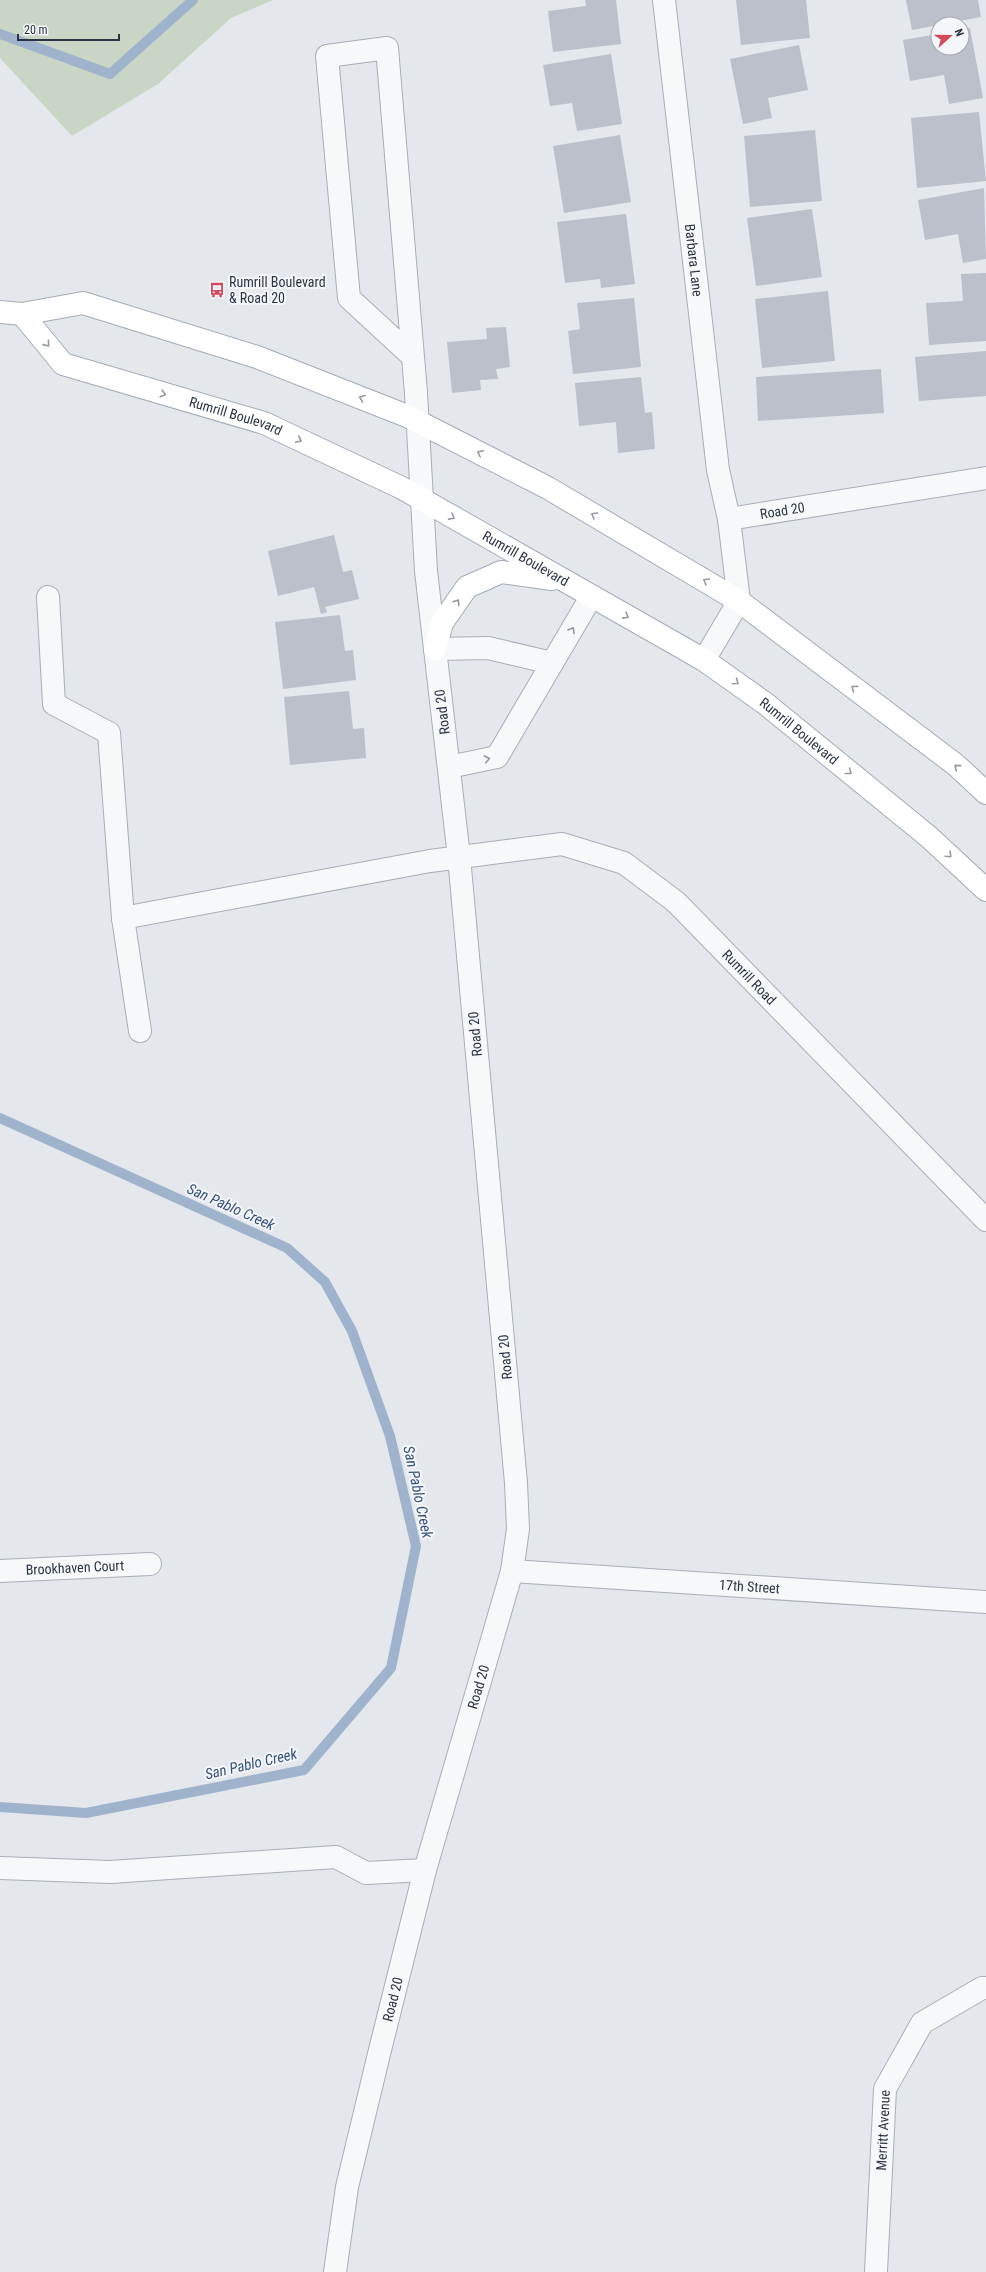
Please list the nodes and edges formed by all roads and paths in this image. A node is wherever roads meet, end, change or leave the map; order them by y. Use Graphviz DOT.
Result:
graph roads {
  1 [pos="664,0"];
  2 [pos="0,312"];
  3 [pos="22,314"];
  4 [pos="413,357"];
  5 [pos="418,422"];
  6 [pos="986,478"];
  7 [pos="422,500"];
  8 [pos="729,519"];
  9 [pos="567,582"];
  10 [pos="48,597"];
  11 [pos="591,597"];
  12 [pos="739,601"];
  13 [pos="435,649"];
  14 [pos="704,660"];
  15 [pos="552,663"];
  16 [pos="448,767"];
  17 [pos="986,793"];
  18 [pos="459,857"];
  19 [pos="986,890"];
  20 [pos="123,918"];
  21 [pos="140,1031"];
  22 [pos="986,1220"];
  23 [pos="150,1564"];
  24 [pos="0,1571"];
  25 [pos="512,1571"];
  26 [pos="986,1602"];
  27 [pos="0,1868"];
  28 [pos="425,1870"];
  29 [pos="986,1988"];
  30 [pos="335,2272"];
  31 [pos="876,2272"];
  1 -- 8 [label="street, Barbara Lane"];
  2 -- 3 [label="main road"];
  5 -- 3 [label="main road, one-way"];
  3 -- 7 [label="main road, Rumrill Boulevard, one-way"];
  4 -- 4 [label="street, Road 20"];
  4 -- 5 [label="street, Road 20"];
  5 -- 7 [label="street, Road 20"];
  12 -- 5 [label="main road, one-way"];
  6 -- 8 [label="street, Road 20"];
  7 -- 9 [label="main road, Rumrill Boulevard, one-way"];
  7 -- 13 [label="street, Road 20"];
  8 -- 12 [label="street"];
  9 -- 11 [label="main road, Rumrill Boulevard"];
  13 -- 9 [label="main road, one-way"];
  10 -- 20 [label="street"];
  11 -- 14 [label="main road, Rumrill Boulevard, one-way"];
  15 -- 11 [label="street, one-way"];
  12 -- 14 [label="street"];
  17 -- 12 [label="main road, one-way"];
  13 -- 15 [label="street"];
  13 -- 16 [label="street, Road 20"];
  14 -- 19 [label="main road, Rumrill Boulevard, one-way"];
  16 -- 15 [label="street, one-way"];
  16 -- 18 [label="street, Road 20"];
  18 -- 20 [label="street, Rumrill Road"];
  18 -- 22 [label="street, Rumrill Road"];
  18 -- 25 [label="street, Road 20"];
  20 -- 21 [label="street"];
  23 -- 24 [label="street, Brookhaven Court"];
  25 -- 26 [label="street, 17th Street"];
  25 -- 28 [label="street, Road 20"];
  27 -- 28 [label="street"];
  28 -- 30 [label="street, Road 20"];
  29 -- 31 [label="street, Merritt Avenue"];
}
